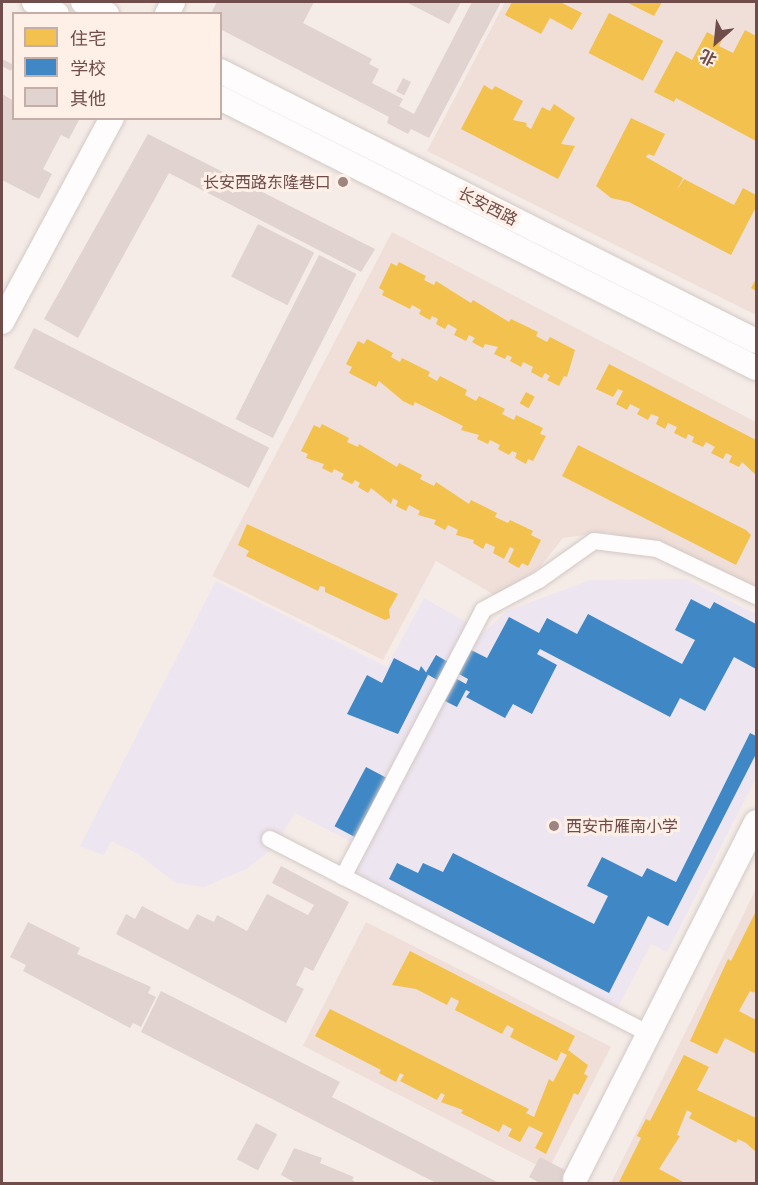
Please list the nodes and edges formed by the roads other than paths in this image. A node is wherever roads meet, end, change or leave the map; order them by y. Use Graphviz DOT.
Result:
graph roads {
  1 [pos="34,2"];
  2 [pos="83,2"];
  3 [pos="53,12"];
  4 [pos="103,12"];
  5 [pos="222,72"];
  6 [pos="222,99"];
  7 [pos="110,120"];
  8 [pos="2,322"];
  9 [pos="756,341"];
  10 [pos="756,368"];
  11 [pos="756,596"];
  12 [pos="756,822"];
  13 [pos="270,839"];
  14 [pos="343,877"];
  15 [pos="649,1034"];
  16 [pos="578,1181"];
  1 -- 3 [label="main road"];
  2 -- 4 [label="main road"];
  5 -- 9 [label="main road, 长安西路"];
  6 -- 10 [label="main road, 长安西路"];
  7 -- 8 [label="main road"];
  11 -- 14 [label="street"];
  12 -- 15 [label="main road"];
  13 -- 14 [label="street"];
  14 -- 15 [label="street"];
  15 -- 16 [label="main road"];
}
